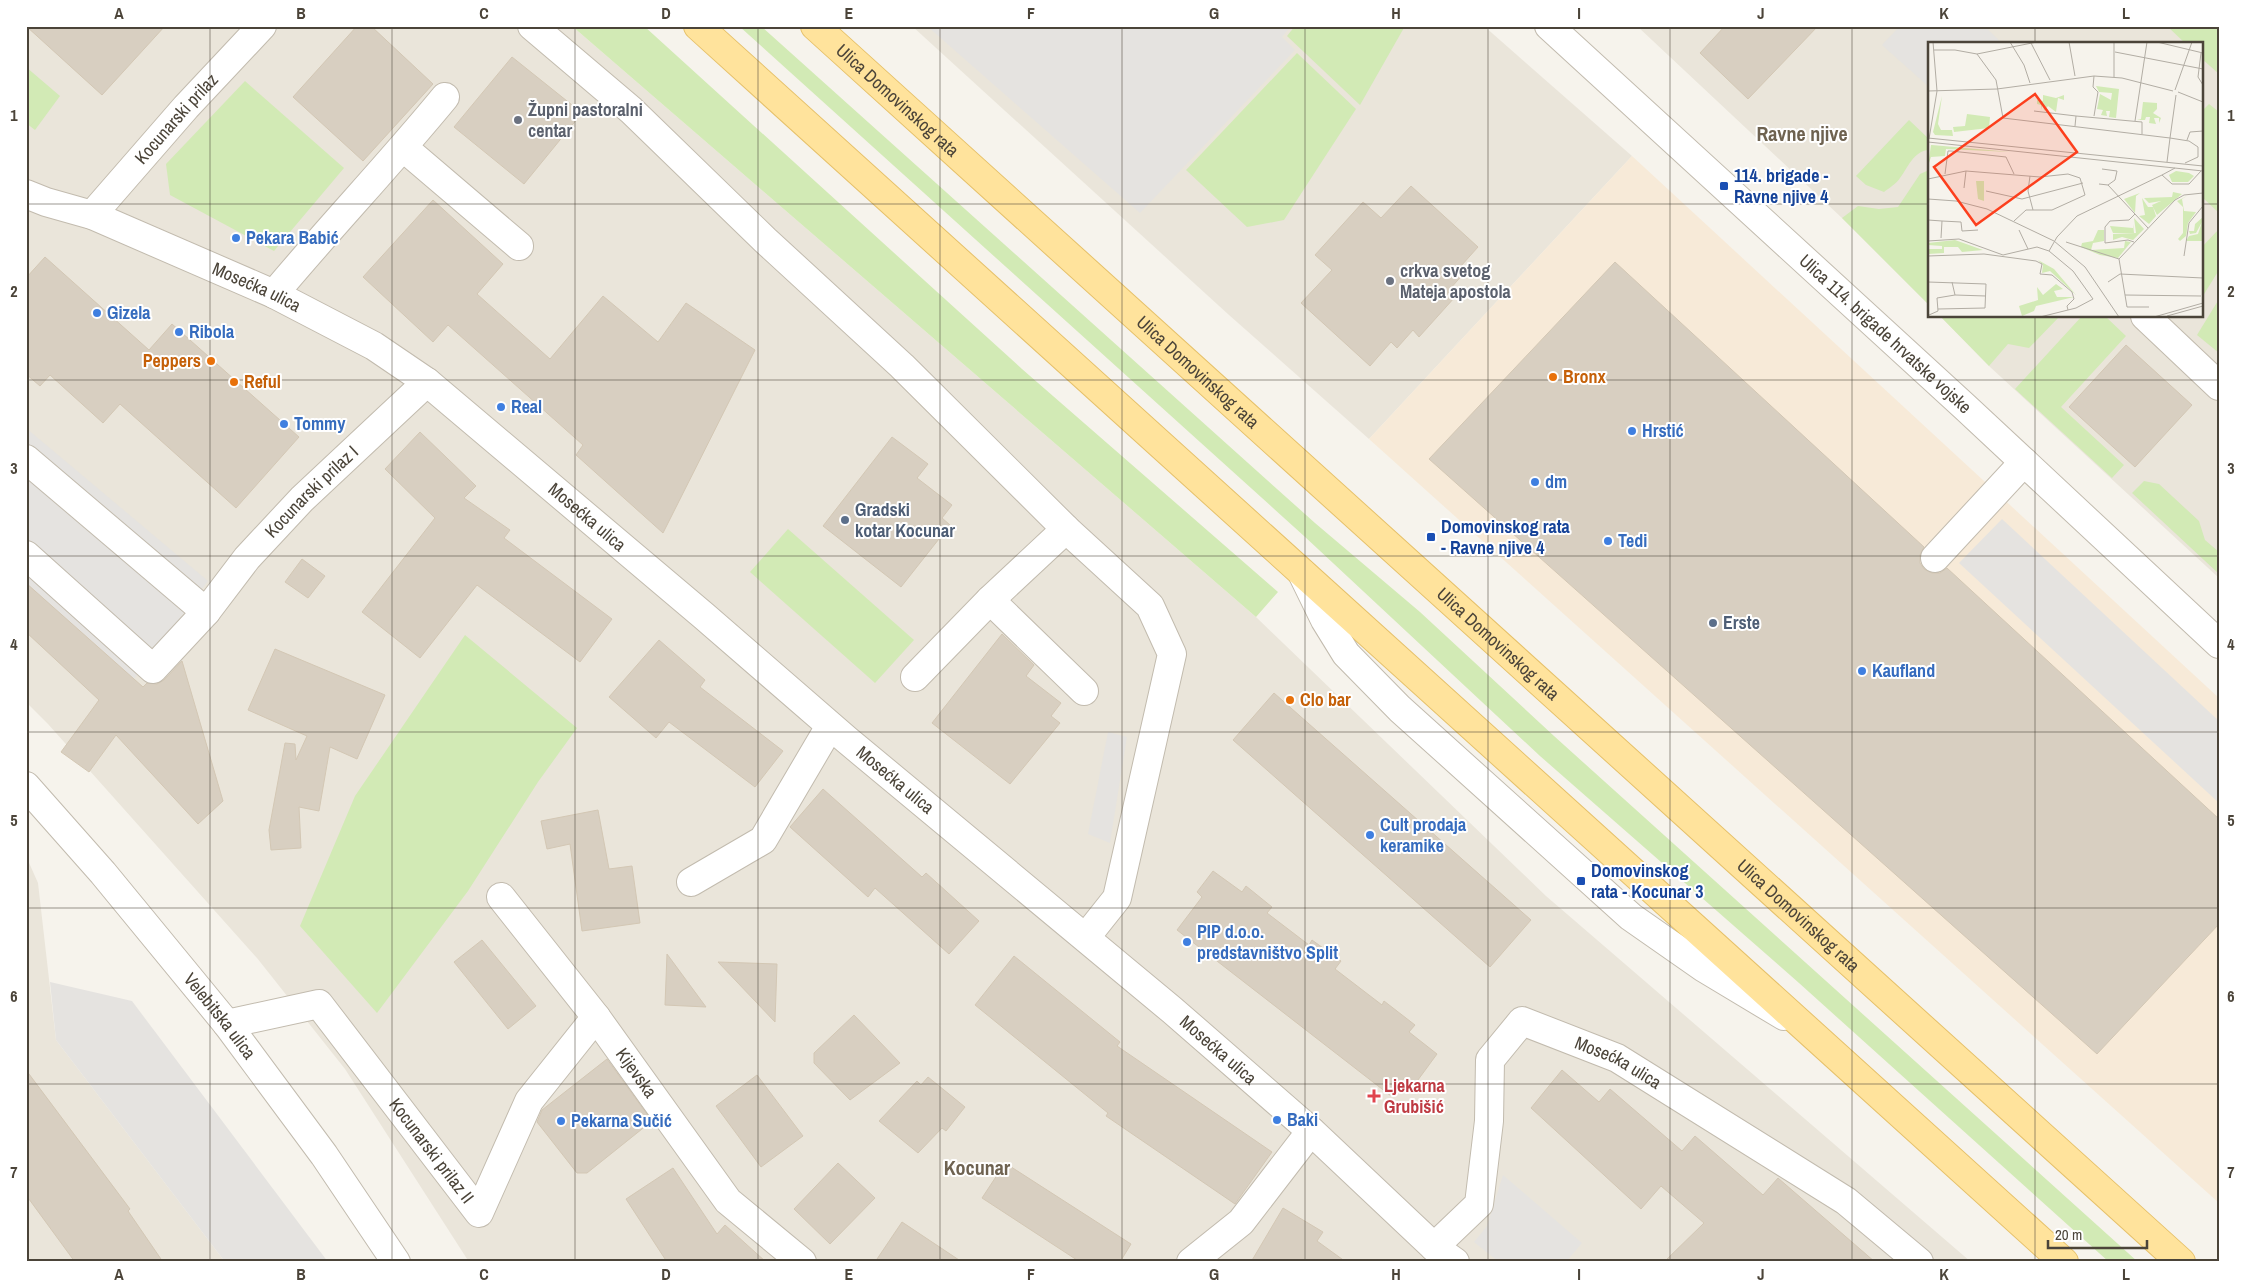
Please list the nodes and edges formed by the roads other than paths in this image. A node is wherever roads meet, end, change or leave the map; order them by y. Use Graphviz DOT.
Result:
graph roads {
  1 [pos="262,26"];
  2 [pos="532,26"];
  3 [pos="698,26"];
  4 [pos="815,26"];
  5 [pos="1549,26"];
  6 [pos="445,96"];
  7 [pos="404,148"];
  8 [pos="26,194"];
  9 [pos="92,215"];
  10 [pos="519,246"];
  11 [pos="274,294"];
  12 [pos="2147,318"];
  13 [pos="427,382"];
  14 [pos="2219,386"];
  15 [pos="26,459"];
  16 [pos="2024,462"];
  17 [pos="1066,529"];
  18 [pos="26,555"];
  19 [pos="1935,558"];
  20 [pos="1302,571"];
  21 [pos="990,600"];
  22 [pos="206,612"];
  23 [pos="2219,644"];
  24 [pos="915,677"];
  25 [pos="1084,691"];
  26 [pos="830,726"];
  27 [pos="26,786"];
  28 [pos="691,882"];
  29 [pos="500,897"];
  30 [pos="1086,937"];
  31 [pos="596,1017"];
  32 [pos="227,1024"];
  33 [pos="1799,1024"];
  34 [pos="1311,1131"];
  35 [pos="1445,1255"];
  36 [pos="396,1262"];
  37 [pos="802,1262"];
  38 [pos="1191,1262"];
  39 [pos="1919,1262"];
  40 [pos="2064,1262"];
  41 [pos="2181,1262"];
  1 -- 9 [label="street, Kocunarski prilaz"];
  2 -- 17 [label="street"];
  3 -- 20 [label="main road"];
  4 -- 41 [label="main road, Ulica Domovinskog rata"];
  5 -- 16 [label="street, Ulica 114. brigade hrvatske vojske"];
  6 -- 7 [label="street"];
  7 -- 10 [label="street"];
  7 -- 11 [label="street"];
  8 -- 9 [label="street, Mosećka ulica"];
  9 -- 11 [label="street, Mosećka ulica"];
  11 -- 13 [label="street, Mosećka ulica"];
  12 -- 14 [label="street"];
  13 -- 22 [label="street, Kocunarski prilaz I"];
  13 -- 26 [label="street, Mosećka ulica"];
  15 -- 22 [label="street"];
  16 -- 19 [label="street"];
  16 -- 23 [label="street, Ulica 114. brigade hrvatske vojske"];
  17 -- 21 [label="street"];
  17 -- 30 [label="street"];
  18 -- 22 [label="street, Kocunarski prilaz I"];
  20 -- 33 [label="main road"];
  20 -- 33 [label="street"];
  21 -- 24 [label="street"];
  21 -- 25 [label="street"];
  26 -- 28 [label="street"];
  26 -- 30 [label="street, Mosećka ulica"];
  27 -- 32 [label="street, Velebitska ulica"];
  29 -- 31 [label="street, Kijevska"];
  30 -- 34 [label="street, Mosećka ulica"];
  31 -- 32 [label="street, Kocunarski prilaz II"];
  31 -- 37 [label="street, Kijevska"];
  32 -- 36 [label="street, Velebitska ulica"];
  33 -- 40 [label="main road"];
  34 -- 35 [label="street, Mosećka ulica"];
  34 -- 38 [label="street"];
  35 -- 39 [label="street, Mosećka ulica"];
}
